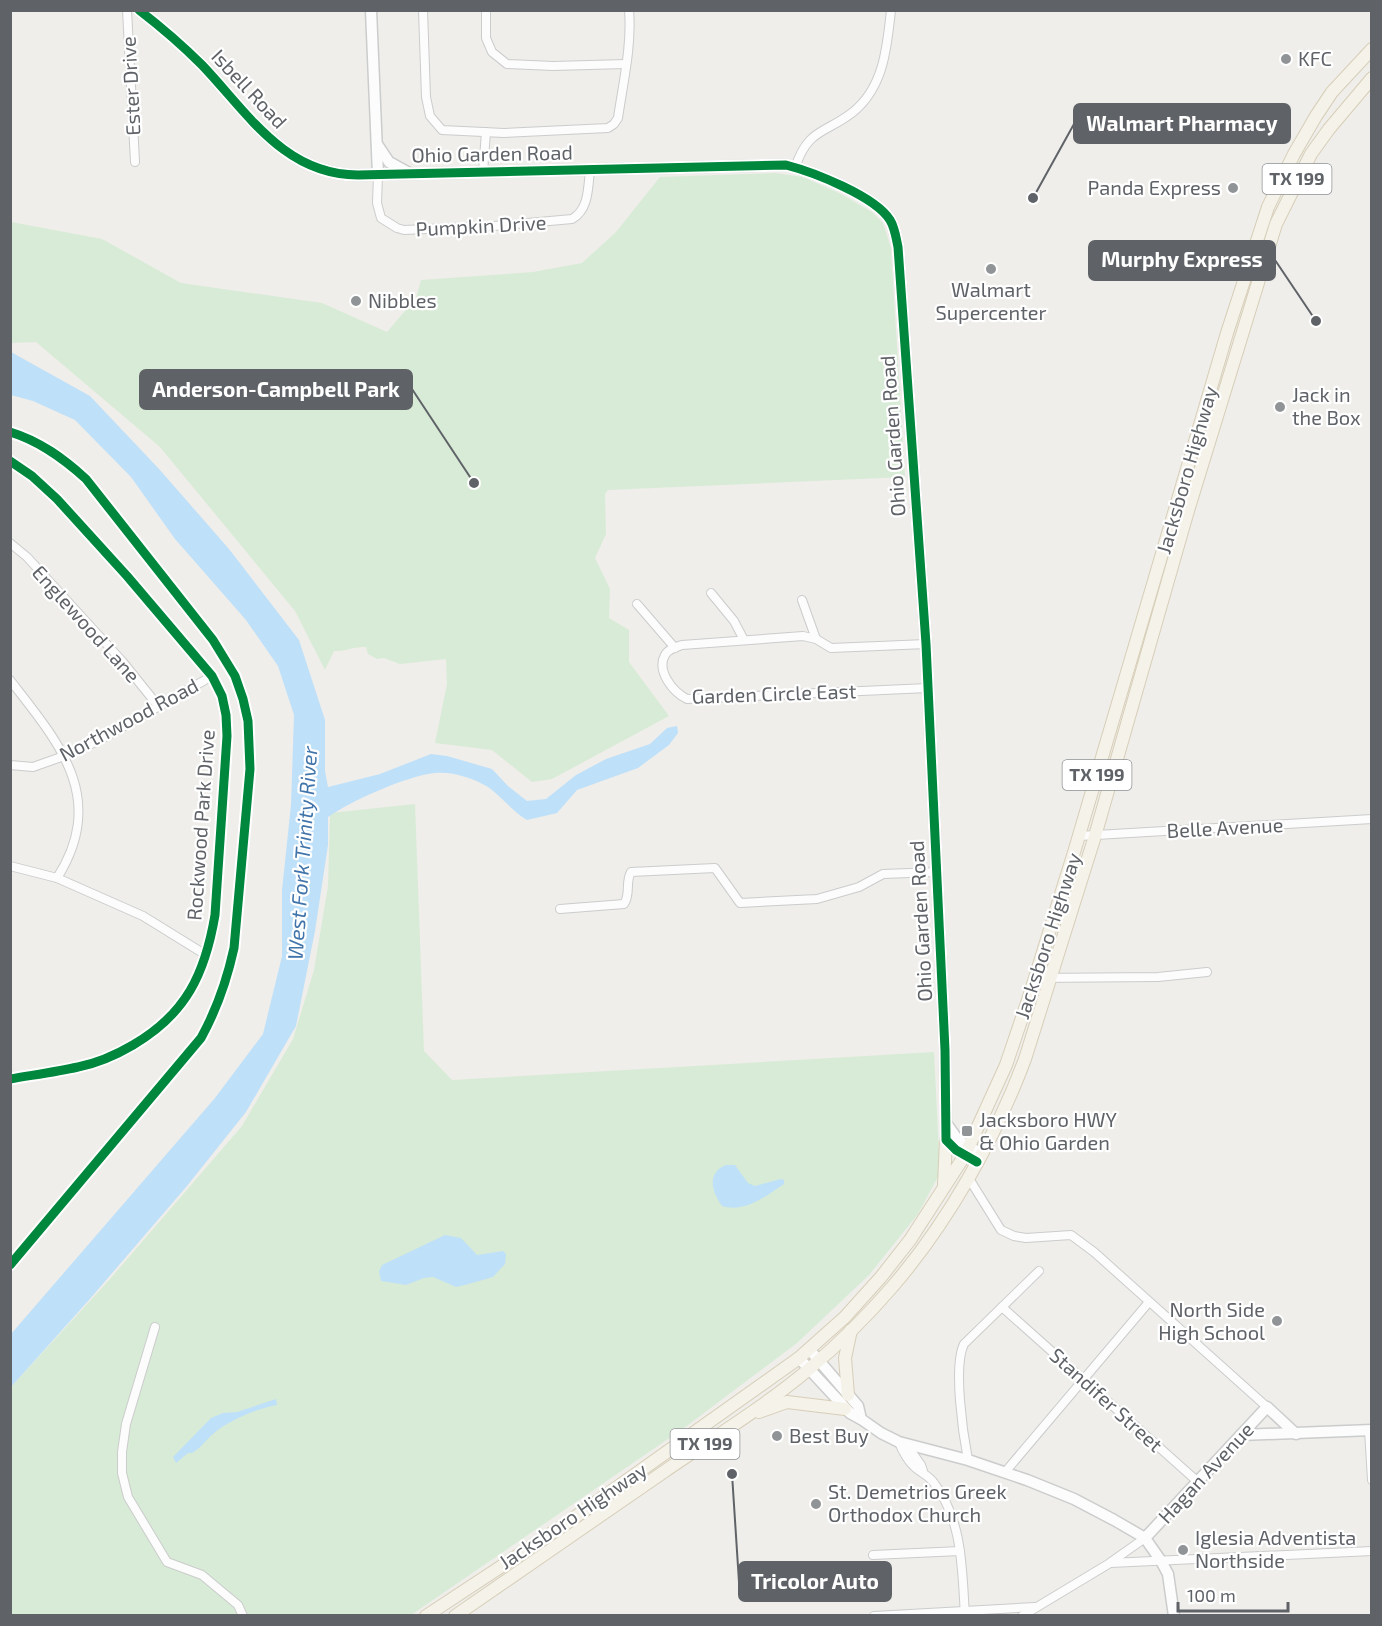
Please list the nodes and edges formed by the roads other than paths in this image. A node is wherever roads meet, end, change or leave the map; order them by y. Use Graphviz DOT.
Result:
graph roads {
  1 [pos="127,10"];
  2 [pos="139,10"];
  3 [pos="371,10"];
  4 [pos="423,10"];
  5 [pos="486,10"];
  6 [pos="629,10"];
  7 [pos="891,10"];
  8 [pos="1371,49"];
  9 [pos="626,64"];
  10 [pos="1371,78"];
  11 [pos="1316,116"];
  12 [pos="1329,129"];
  13 [pos="486,132"];
  14 [pos="377,144"];
  15 [pos="135,162"];
  16 [pos="795,168"];
  17 [pos="590,170"];
  18 [pos="483,172"];
  19 [pos="412,174"];
  20 [pos="378,175"];
  21 [pos="1224,344"];
  22 [pos="1238,348"];
  23 [pos="10,461"];
  24 [pos="10,543"];
  25 [pos="711,593"];
  26 [pos="801,600"];
  27 [pos="637,604"];
  28 [pos="816,639"];
  29 [pos="744,640"];
  30 [pos="926,644"];
  31 [pos="675,648"];
  32 [pos="1133,651"];
  33 [pos="1146,656"];
  34 [pos="212,676"];
  35 [pos="10,680"];
  36 [pos="928,688"];
  37 [pos="159,707"];
  38 [pos="64,756"];
  39 [pos="10,765"];
  40 [pos="1371,819"];
  41 [pos="1079,836"];
  42 [pos="1095,836"];
  43 [pos="10,866"];
  44 [pos="937,872"];
  45 [pos="57,878"];
  46 [pos="560,909"];
  47 [pos="206,955"];
  48 [pos="1207,972"];
  49 [pos="1035,978"];
  50 [pos="1050,978"];
  51 [pos="10,1079"];
  52 [pos="946,1122"];
  53 [pos="946,1140"];
  54 [pos="967,1151"];
  55 [pos="979,1158"];
  56 [pos="968,1177"];
  57 [pos="943,1189"];
  58 [pos="1039,1271"];
  59 [pos="1149,1302"];
  60 [pos="1002,1307"];
  61 [pos="155,1327"];
  62 [pos="851,1330"];
  63 [pos="804,1353"];
  64 [pos="814,1365"];
  65 [pos="1083,1380"];
  66 [pos="848,1395"];
  67 [pos="1267,1407"];
  68 [pos="845,1409"];
  69 [pos="861,1419"];
  70 [pos="726,1429"];
  71 [pos="1370,1430"];
  72 [pos="1296,1434"];
  73 [pos="1241,1435"];
  74 [pos="903,1443"];
  75 [pos="968,1460"];
  76 [pos="1006,1471"];
  77 [pos="1371,1480"];
  78 [pos="1197,1482"];
  79 [pos="551,1534"];
  80 [pos="1145,1538"];
  81 [pos="557,1545"];
  82 [pos="960,1551"];
  83 [pos="1371,1551"];
  84 [pos="873,1555"];
  85 [pos="1161,1561"];
  86 [pos="1110,1563"];
  87 [pos="1036,1607"];
  88 [pos="965,1613"];
  89 [pos="243,1616"];
  90 [pos="426,1616"];
  91 [pos="455,1616"];
  92 [pos="874,1616"];
  93 [pos="1022,1616"];
  94 [pos="1174,1616"];
  1 -- 15 [label="street, Ester Drive"];
  2 -- 20 [label="street, Isbell Road"];
  3 -- 14 [label="street"];
  4 -- 13 [label="street"];
  5 -- 9 [label="street"];
  6 -- 9 [label="street"];
  7 -- 16 [label="street"];
  8 -- 11 [label="main road, Jacksboro Highway / TX 199"];
  9 -- 13 [label="street"];
  10 -- 12 [label="main road, Jacksboro Highway / TX 199"];
  11 -- 12 [label="main road"];
  11 -- 21 [label="main road, Jacksboro Highway / TX 199"];
  12 -- 22 [label="main road, Jacksboro Highway / TX 199"];
  13 -- 18 [label="street"];
  14 -- 19 [label="street"];
  14 -- 20 [label="street"];
  16 -- 17 [label="street, Ohio Garden Road"];
  16 -- 30 [label="street, Ohio Garden Road"];
  17 -- 18 [label="street, Ohio Garden Road"];
  17 -- 20 [label="street, Pumpkin Drive"];
  18 -- 19 [label="street, Ohio Garden Road"];
  19 -- 20 [label="street, Ohio Garden Road"];
  21 -- 22 [label="main road"];
  21 -- 32 [label="main road, Jacksboro Highway / TX 199"];
  22 -- 33 [label="main road, Jacksboro Highway / TX 199"];
  23 -- 34 [label="street, Rockwood Park Drive"];
  24 -- 37 [label="street, Englewood Lane"];
  25 -- 29 [label="street"];
  26 -- 28 [label="street"];
  27 -- 31 [label="street"];
  28 -- 29 [label="street"];
  28 -- 30 [label="street"];
  29 -- 31 [label="street"];
  30 -- 36 [label="street, Ohio Garden Road"];
  31 -- 36 [label="street, Garden Circle East"];
  32 -- 33 [label="main road"];
  32 -- 41 [label="main road, Jacksboro Highway / TX 199"];
  33 -- 42 [label="main road, Jacksboro Highway / TX 199"];
  34 -- 37 [label="street, Northwood Road"];
  34 -- 47 [label="street, Rockwood Park Drive"];
  35 -- 38 [label="street"];
  36 -- 44 [label="street, Ohio Garden Road"];
  37 -- 38 [label="street, Northwood Road"];
  38 -- 39 [label="street, Northwood Road"];
  38 -- 45 [label="street"];
  40 -- 42 [label="street, Belle Avenue"];
  41 -- 42 [label="street, Belle Avenue"];
  41 -- 49 [label="main road, Jacksboro Highway / TX 199"];
  42 -- 50 [label="main road, Jacksboro Highway / TX 199"];
  43 -- 45 [label="street"];
  44 -- 46 [label="street"];
  44 -- 52 [label="street, Ohio Garden Road"];
  45 -- 47 [label="street"];
  47 -- 51 [label="street, Rockwood Park Drive"];
  48 -- 50 [label="street"];
  49 -- 50 [label="street"];
  49 -- 54 [label="main road, Jacksboro Highway / TX 199"];
  50 -- 55 [label="main road, Jacksboro Highway / TX 199"];
  52 -- 53 [label="street, Ohio Garden Road"];
  52 -- 54 [label="street"];
  53 -- 54 [label="street"];
  53 -- 57 [label="main road"];
  54 -- 55 [label="street"];
  54 -- 57 [label="main road, Jacksboro Highway / TX 199"];
  55 -- 56 [label="main road, Jacksboro Highway / TX 199"];
  56 -- 59 [label="street"];
  56 -- 62 [label="main road, Jacksboro Highway / TX 199"];
  57 -- 63 [label="main road, Jacksboro Highway / TX 199"];
  58 -- 60 [label="street"];
  59 -- 65 [label="street"];
  59 -- 67 [label="street"];
  60 -- 65 [label="street, Standifer Street"];
  60 -- 75 [label="street"];
  61 -- 89 [label="street"];
  62 -- 64 [label="main road, Jacksboro Highway / TX 199"];
  62 -- 66 [label="main road"];
  63 -- 64 [label="street"];
  63 -- 79 [label="main road, Jacksboro Highway / TX 199"];
  64 -- 66 [label="street"];
  64 -- 68 [label="street"];
  64 -- 70 [label="main road, Jacksboro Highway / TX 199"];
  65 -- 76 [label="street"];
  65 -- 78 [label="street, Standifer Street"];
  66 -- 69 [label="street"];
  67 -- 72 [label="street"];
  67 -- 73 [label="street, Hagan Avenue"];
  68 -- 69 [label="street"];
  68 -- 70 [label="main road"];
  69 -- 74 [label="street"];
  70 -- 81 [label="main road, Jacksboro Highway / TX 199"];
  71 -- 72 [label="street"];
  71 -- 77 [label="street"];
  72 -- 73 [label="street"];
  73 -- 78 [label="street, Hagan Avenue"];
  74 -- 75 [label="street"];
  74 -- 82 [label="street"];
  75 -- 76 [label="street"];
  76 -- 80 [label="street"];
  78 -- 80 [label="street, Hagan Avenue"];
  79 -- 81 [label="main road"];
  79 -- 90 [label="main road, Jacksboro Highway / TX 199"];
  80 -- 85 [label="street"];
  80 -- 86 [label="street"];
  81 -- 91 [label="main road, Jacksboro Highway / TX 199"];
  82 -- 84 [label="street"];
  82 -- 88 [label="street"];
  83 -- 85 [label="street"];
  85 -- 86 [label="street"];
  85 -- 94 [label="street"];
  86 -- 87 [label="street"];
  87 -- 88 [label="street"];
  87 -- 93 [label="street"];
  88 -- 92 [label="street"];
}
